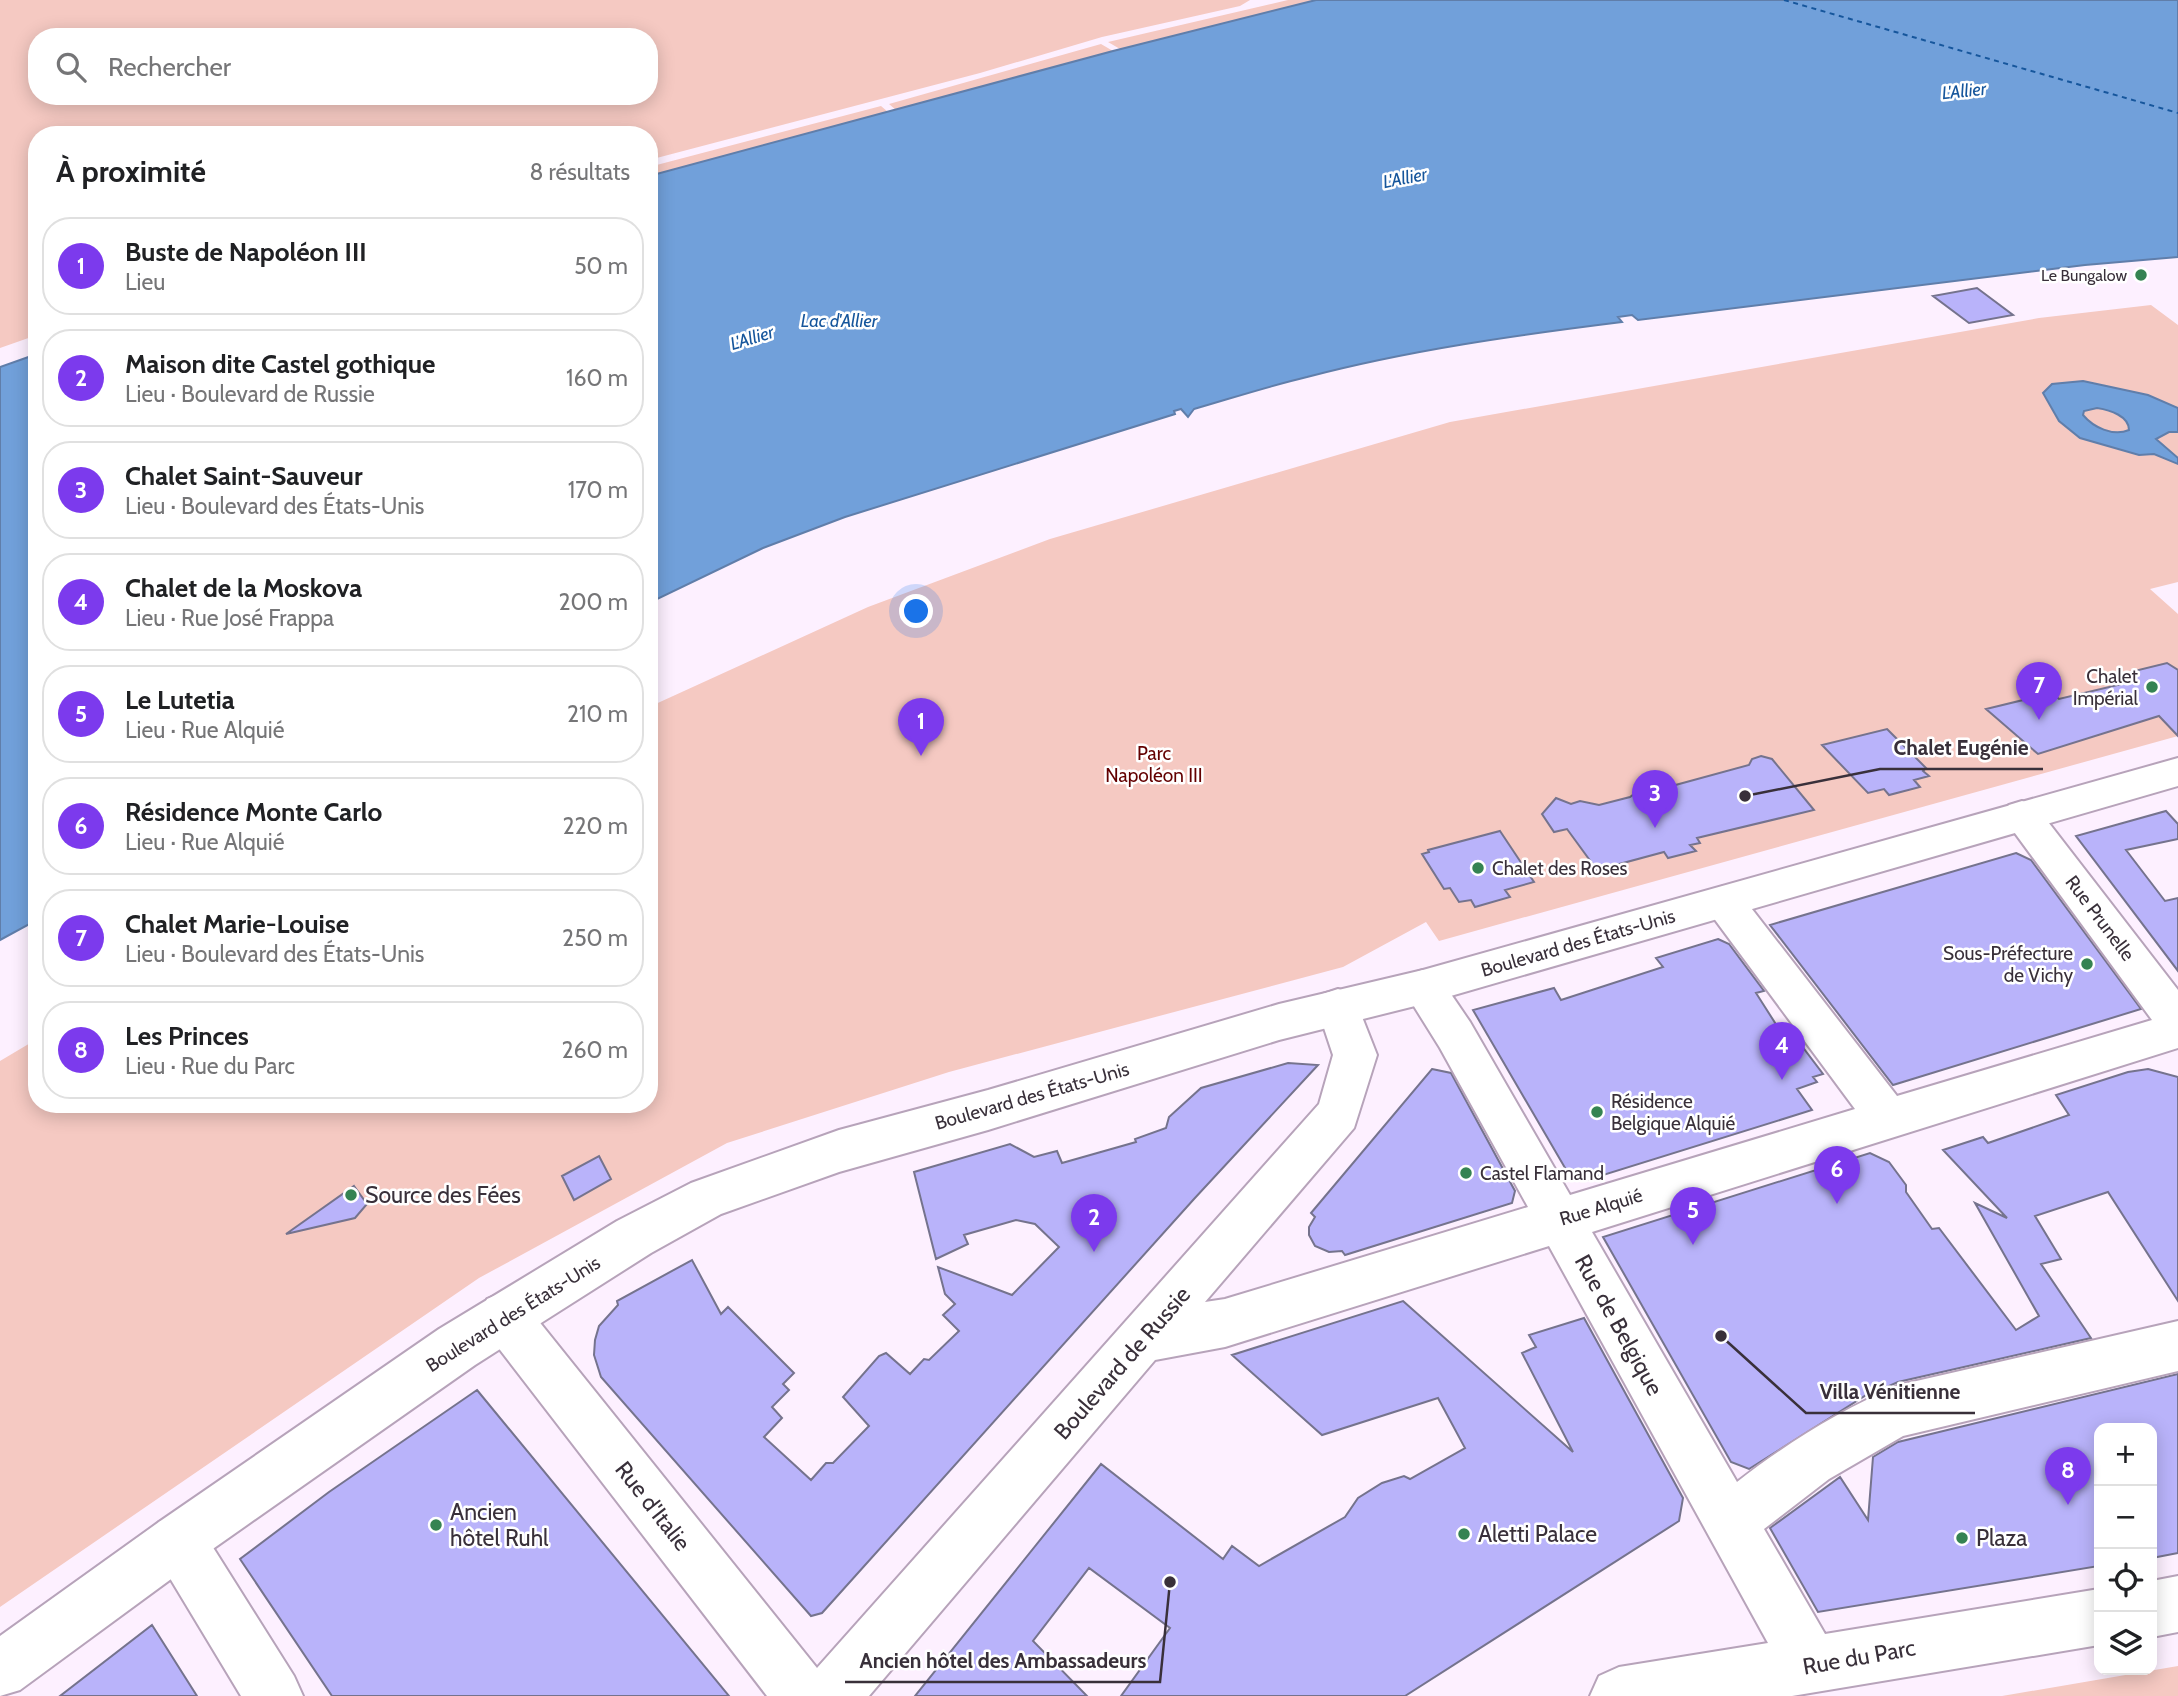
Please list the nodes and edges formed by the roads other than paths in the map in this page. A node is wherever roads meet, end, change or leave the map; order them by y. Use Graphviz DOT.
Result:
graph roads {
  1 [pos="2178,772"];
  2 [pos="2022,815"];
  3 [pos="1724,902"];
  4 [pos="1423,987"];
  5 [pos="1338,1007"];
  6 [pos="2178,1022"];
  7 [pos="2178,1030"];
  8 [pos="1888,1119"];
  9 [pos="1560,1220"];
  10 [pos="504,1316"];
  11 [pos="1143,1338"];
  12 [pos="2178,1346"];
  13 [pos="1731,1522"];
  14 [pos="178,1541"];
  15 [pos="2178,1604"];
  16 [pos="2157,1608"];
  17 [pos="2094,1618"];
  18 [pos="1811,1665"];
  19 [pos="0,1670"];
  20 [pos="274,1696"];
  21 [pos="803,1696"];
  22 [pos="831,1696"];
  23 [pos="1619,1696"];
  1 -- 2 [label="street, Boulevard des États-Unis"];
  2 -- 3 [label="street, Boulevard des États-Unis"];
  2 -- 6 [label="street, Rue Prunelle"];
  3 -- 4 [label="street, Boulevard des États-Unis"];
  3 -- 8 [label="street"];
  4 -- 5 [label="street, Boulevard des États-Unis"];
  4 -- 9 [label="street, Rue de Belgique"];
  5 -- 10 [label="street, Boulevard des États-Unis"];
  5 -- 11 [label="street, Boulevard de Russie"];
  7 -- 8 [label="street, Rue Alquié"];
  8 -- 9 [label="street, Rue Alquié"];
  9 -- 11 [label="street, Rue Alquié"];
  9 -- 13 [label="street, Rue de Belgique"];
  10 -- 14 [label="street, Boulevard des États-Unis"];
  10 -- 21 [label="street, Rue d'Italie"];
  11 -- 22 [label="street, Boulevard de Russie"];
  12 -- 13 [label="street"];
  13 -- 18 [label="street, Rue de Belgique"];
  14 -- 19 [label="street, Boulevard des États-Unis"];
  14 -- 20 [label="street"];
  15 -- 16 [label="street"];
  17 -- 18 [label="street, Rue du Parc"];
  18 -- 23 [label="street, Rue du Parc"];
}
